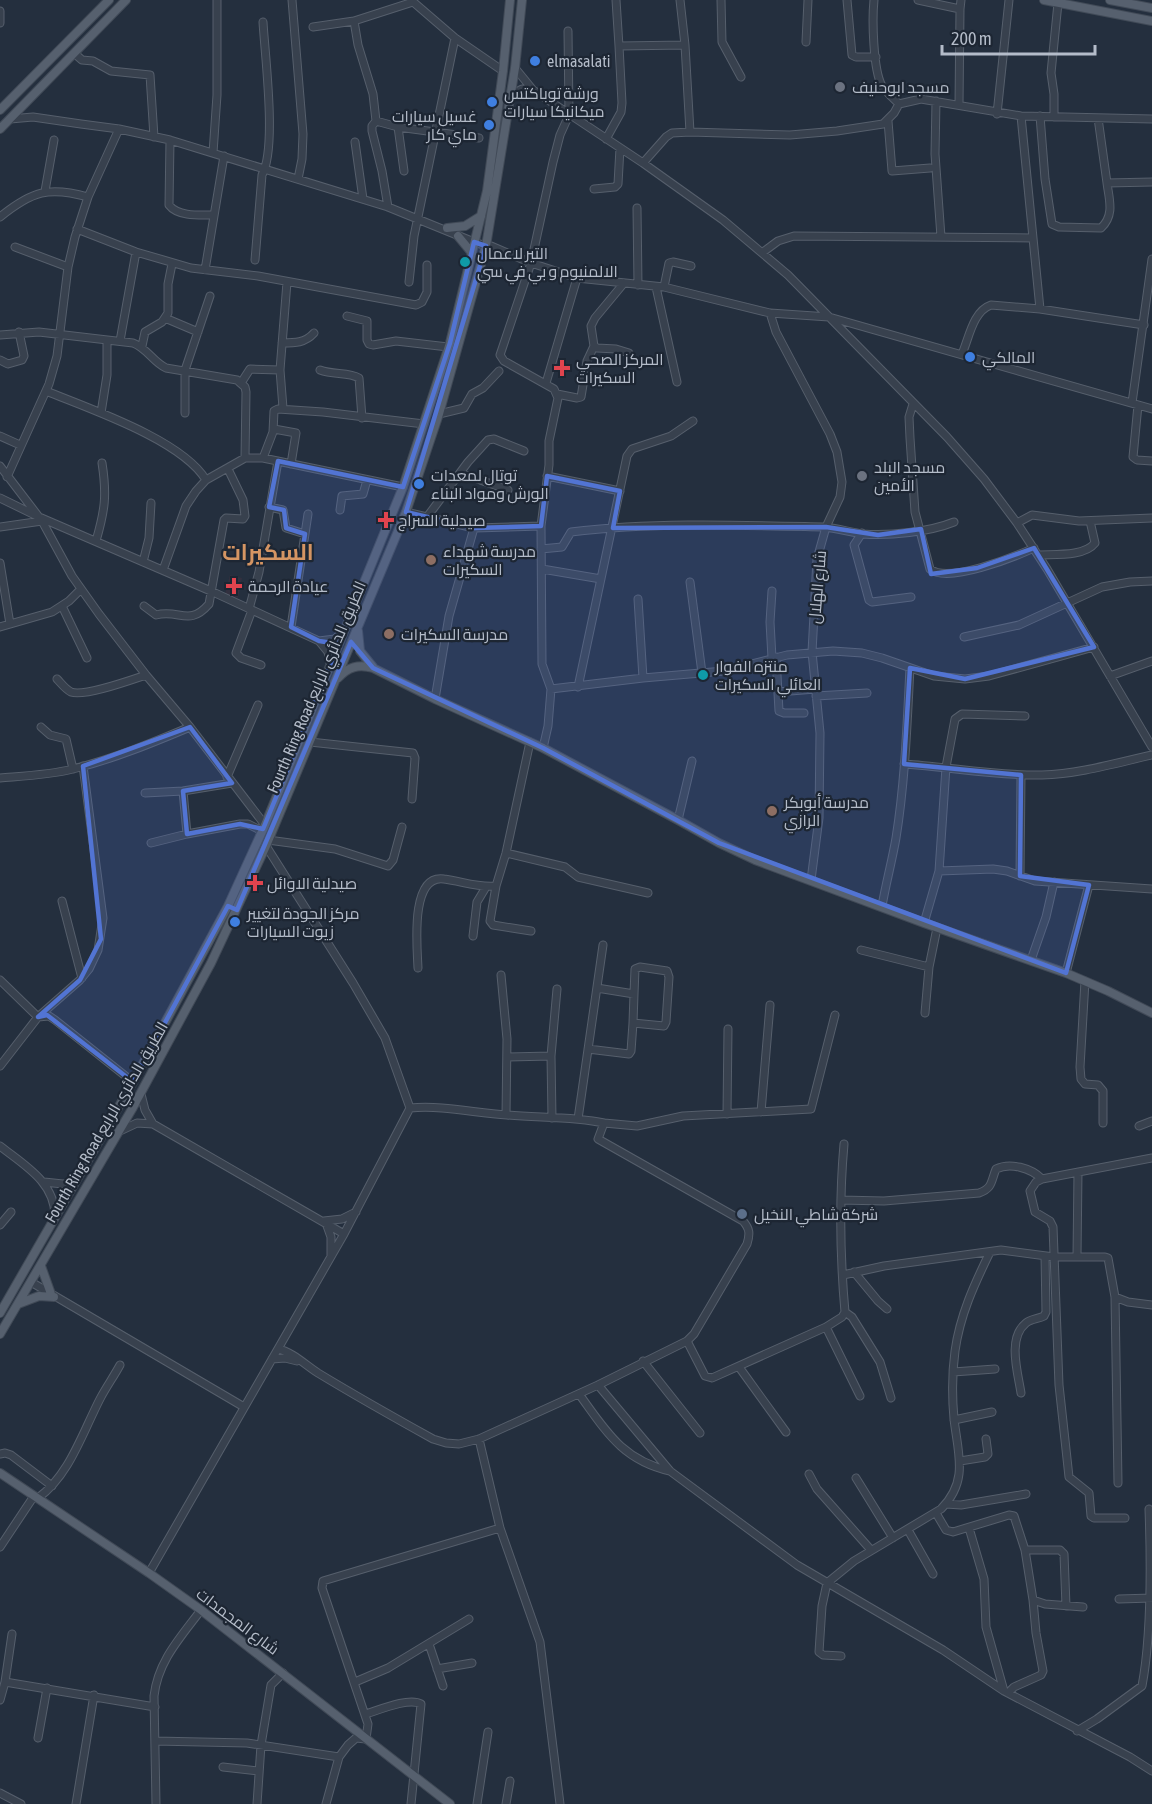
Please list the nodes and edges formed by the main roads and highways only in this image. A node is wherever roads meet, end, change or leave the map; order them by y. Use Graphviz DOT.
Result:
graph roads {
  1 [pos="109,0"];
  2 [pos="126,0"];
  3 [pos="510,0"];
  4 [pos="522,0"];
  5 [pos="1044,0"];
  6 [pos="1110,0"];
  7 [pos="1152,8"];
  8 [pos="99,10"];
  9 [pos="108,18"];
  10 [pos="1152,21"];
  11 [pos="0,110"];
  12 [pos="0,129"];
  13 [pos="481,216"];
  14 [pos="447,228"];
  15 [pos="458,236"];
  16 [pos="472,253"];
  17 [pos="358,626"];
  18 [pos="373,668"];
  19 [pos="334,683"];
  20 [pos="233,908"];
  21 [pos="1152,1013"];
  22 [pos="41,1266"];
  23 [pos="18,1305"];
  24 [pos="0,1313"];
  25 [pos="0,1334"];
  26 [pos="0,1473"];
  27 [pos="450,1804"];
  1 -- 8 [label="main road"];
  2 -- 9 [label="main road"];
  3 -- 13 [label="main road, Fourth Ring Road الطريق الدائري الرابع"];
  4 -- 17 [label="main road, Fourth Ring Road الطريق الدائري الرابع"];
  5 -- 10 [label="main road"];
  6 -- 7 [label="main road"];
  8 -- 9 [label="main road"];
  8 -- 11 [label="main road"];
  9 -- 12 [label="main road"];
  13 -- 14 [label="main road"];
  13 -- 16 [label="main road, Fourth Ring Road الطريق الدائري الرابع"];
  15 -- 16 [label="main road"];
  16 -- 20 [label="main road, Fourth Ring Road الطريق الدائري الرابع"];
  17 -- 18 [label="main road"];
  17 -- 19 [label="main road, Fourth Ring Road الطريق الدائري الرابع"];
  18 -- 19 [label="main road"];
  18 -- 21 [label="main road"];
  19 -- 20 [label="main road, Fourth Ring Road الطريق الدائري الرابع"];
  20 -- 22 [label="main road, Fourth Ring Road الطريق الدائري الرابع"];
  20 -- 24 [label="main road, Fourth Ring Road الطريق الدائري الرابع"];
  22 -- 23 [label="main road, Fourth Ring Road الطريق الدائري الرابع"];
  22 -- 23 [label="main road"];
  23 -- 25 [label="main road, Fourth Ring Road الطريق الدائري الرابع"];
  26 -- 27 [label="main road, شارع المجمدات"];
}
